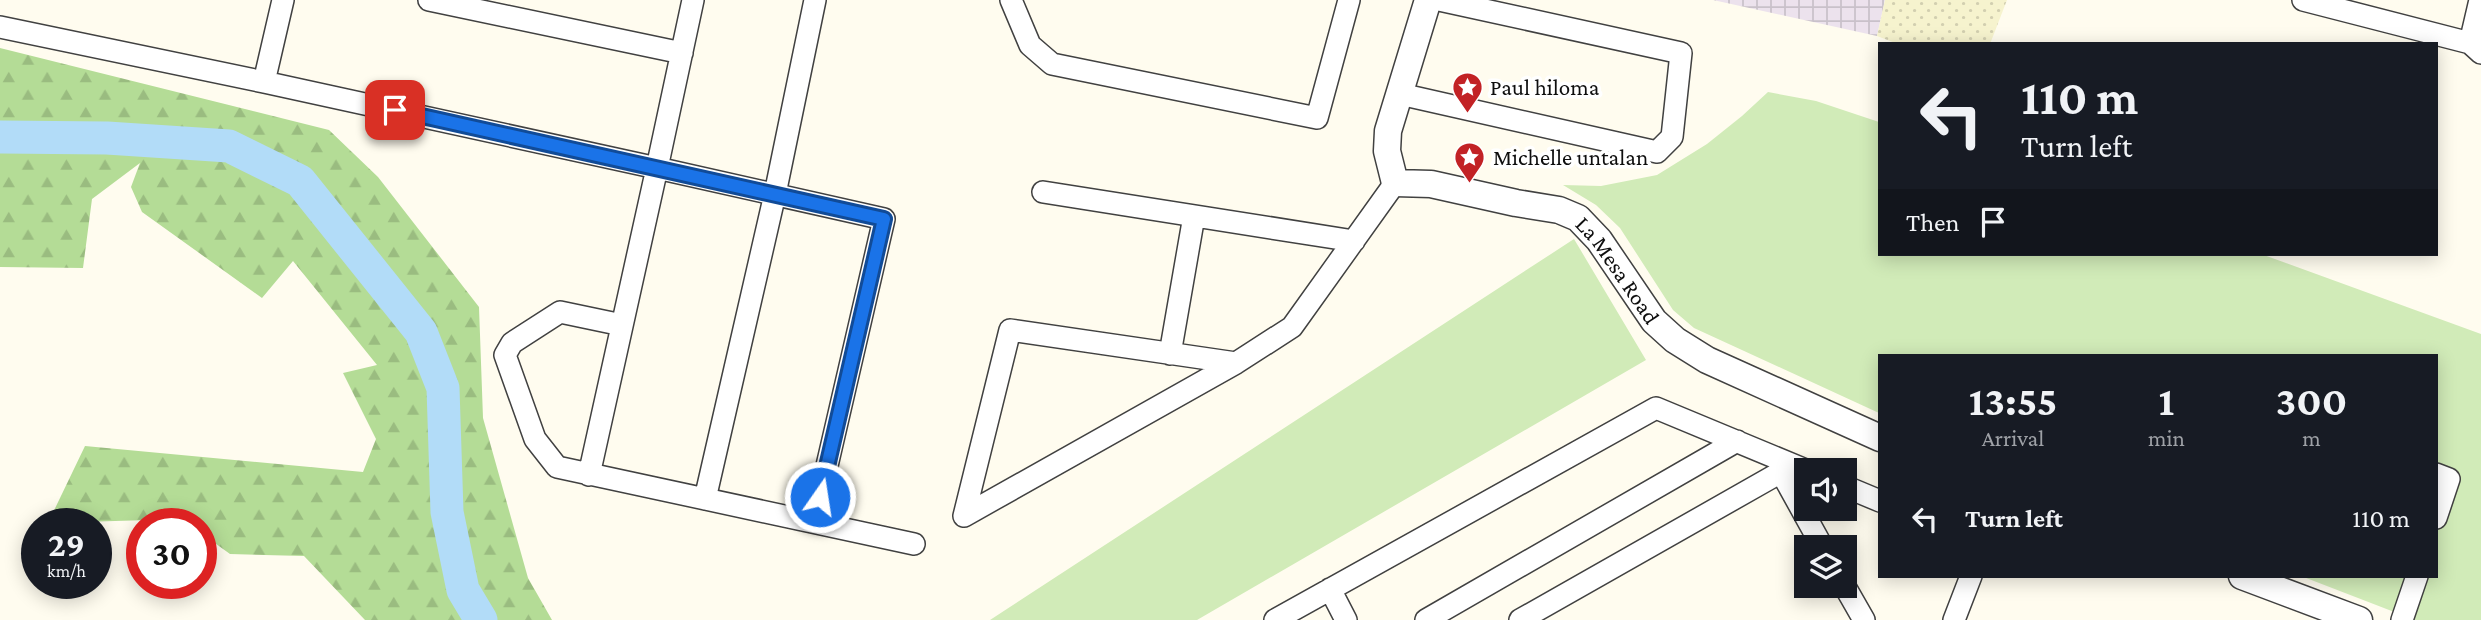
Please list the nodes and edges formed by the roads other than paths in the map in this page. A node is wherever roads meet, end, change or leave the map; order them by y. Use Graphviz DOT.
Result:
graph roads {
  1 [pos="283,0"];
  2 [pos="429,0"];
  3 [pos="693,0"];
  4 [pos="815,0"];
  5 [pos="1012,0"];
  6 [pos="1349,0"];
  7 [pos="1428,0"];
  8 [pos="1439,0"];
  9 [pos="2303,0"];
  10 [pos="2480,0"];
  11 [pos="0,27"];
  12 [pos="2475,48"];
  13 [pos="682,53"];
  14 [pos="264,82"];
  15 [pos="1400,94"];
  16 [pos="657,168"];
  17 [pos="1395,183"];
  18 [pos="1043,192"];
  19 [pos="775,194"];
  20 [pos="1194,216"];
  21 [pos="1354,241"];
  22 [pos="622,325"];
  23 [pos="1170,354"];
  24 [pos="1237,363"];
  25 [pos="1878,437"];
  26 [pos="1737,441"];
  27 [pos="1794,465"];
  28 [pos="589,475"];
  29 [pos="2438,475"];
  30 [pos="1857,491"];
  31 [pos="705,499"];
  32 [pos="1878,500"];
  33 [pos="2438,512"];
  34 [pos="814,522"];
  35 [pos="1817,535"];
  36 [pos="914,544"];
  37 [pos="1970,578"];
  38 [pos="2251,578"];
  39 [pos="2416,578"];
  40 [pos="1329,589"];
  41 [pos="1851,598"];
  42 [pos="1275,620"];
  43 [pos="1346,620"];
  44 [pos="1426,620"];
  45 [pos="1520,620"];
  46 [pos="1864,620"];
  47 [pos="1954,620"];
  48 [pos="2358,620"];
  49 [pos="2402,620"];
  1 -- 14 [label="street"];
  2 -- 13 [label="street"];
  3 -- 13 [label="street"];
  4 -- 19 [label="street"];
  5 -- 6 [label="street"];
  7 -- 15 [label="street"];
  8 -- 15 [label="street"];
  9 -- 12 [label="street"];
  10 -- 12 [label="street"];
  11 -- 14 [label="street"];
  13 -- 16 [label="street"];
  14 -- 16 [label="street"];
  15 -- 17 [label="street"];
  16 -- 19 [label="street"];
  16 -- 22 [label="street"];
  17 -- 21 [label="street"];
  17 -- 25 [label="street, La Mesa Road"];
  18 -- 20 [label="street"];
  19 -- 31 [label="street"];
  19 -- 34 [label="street"];
  20 -- 21 [label="street"];
  20 -- 23 [label="street"];
  21 -- 24 [label="street"];
  22 -- 28 [label="street"];
  22 -- 28 [label="street"];
  23 -- 24 [label="street"];
  23 -- 24 [label="street"];
  26 -- 27 [label="street"];
  26 -- 40 [label="street"];
  26 -- 44 [label="street"];
  28 -- 31 [label="street"];
  29 -- 33 [label="street"];
  30 -- 32 [label="street"];
  31 -- 34 [label="street"];
  34 -- 36 [label="street"];
  35 -- 45 [label="street"];
  37 -- 47 [label="street"];
  38 -- 48 [label="street"];
  39 -- 49 [label="street"];
  40 -- 42 [label="street"];
  40 -- 43 [label="street"];
  41 -- 46 [label="street"];
}
